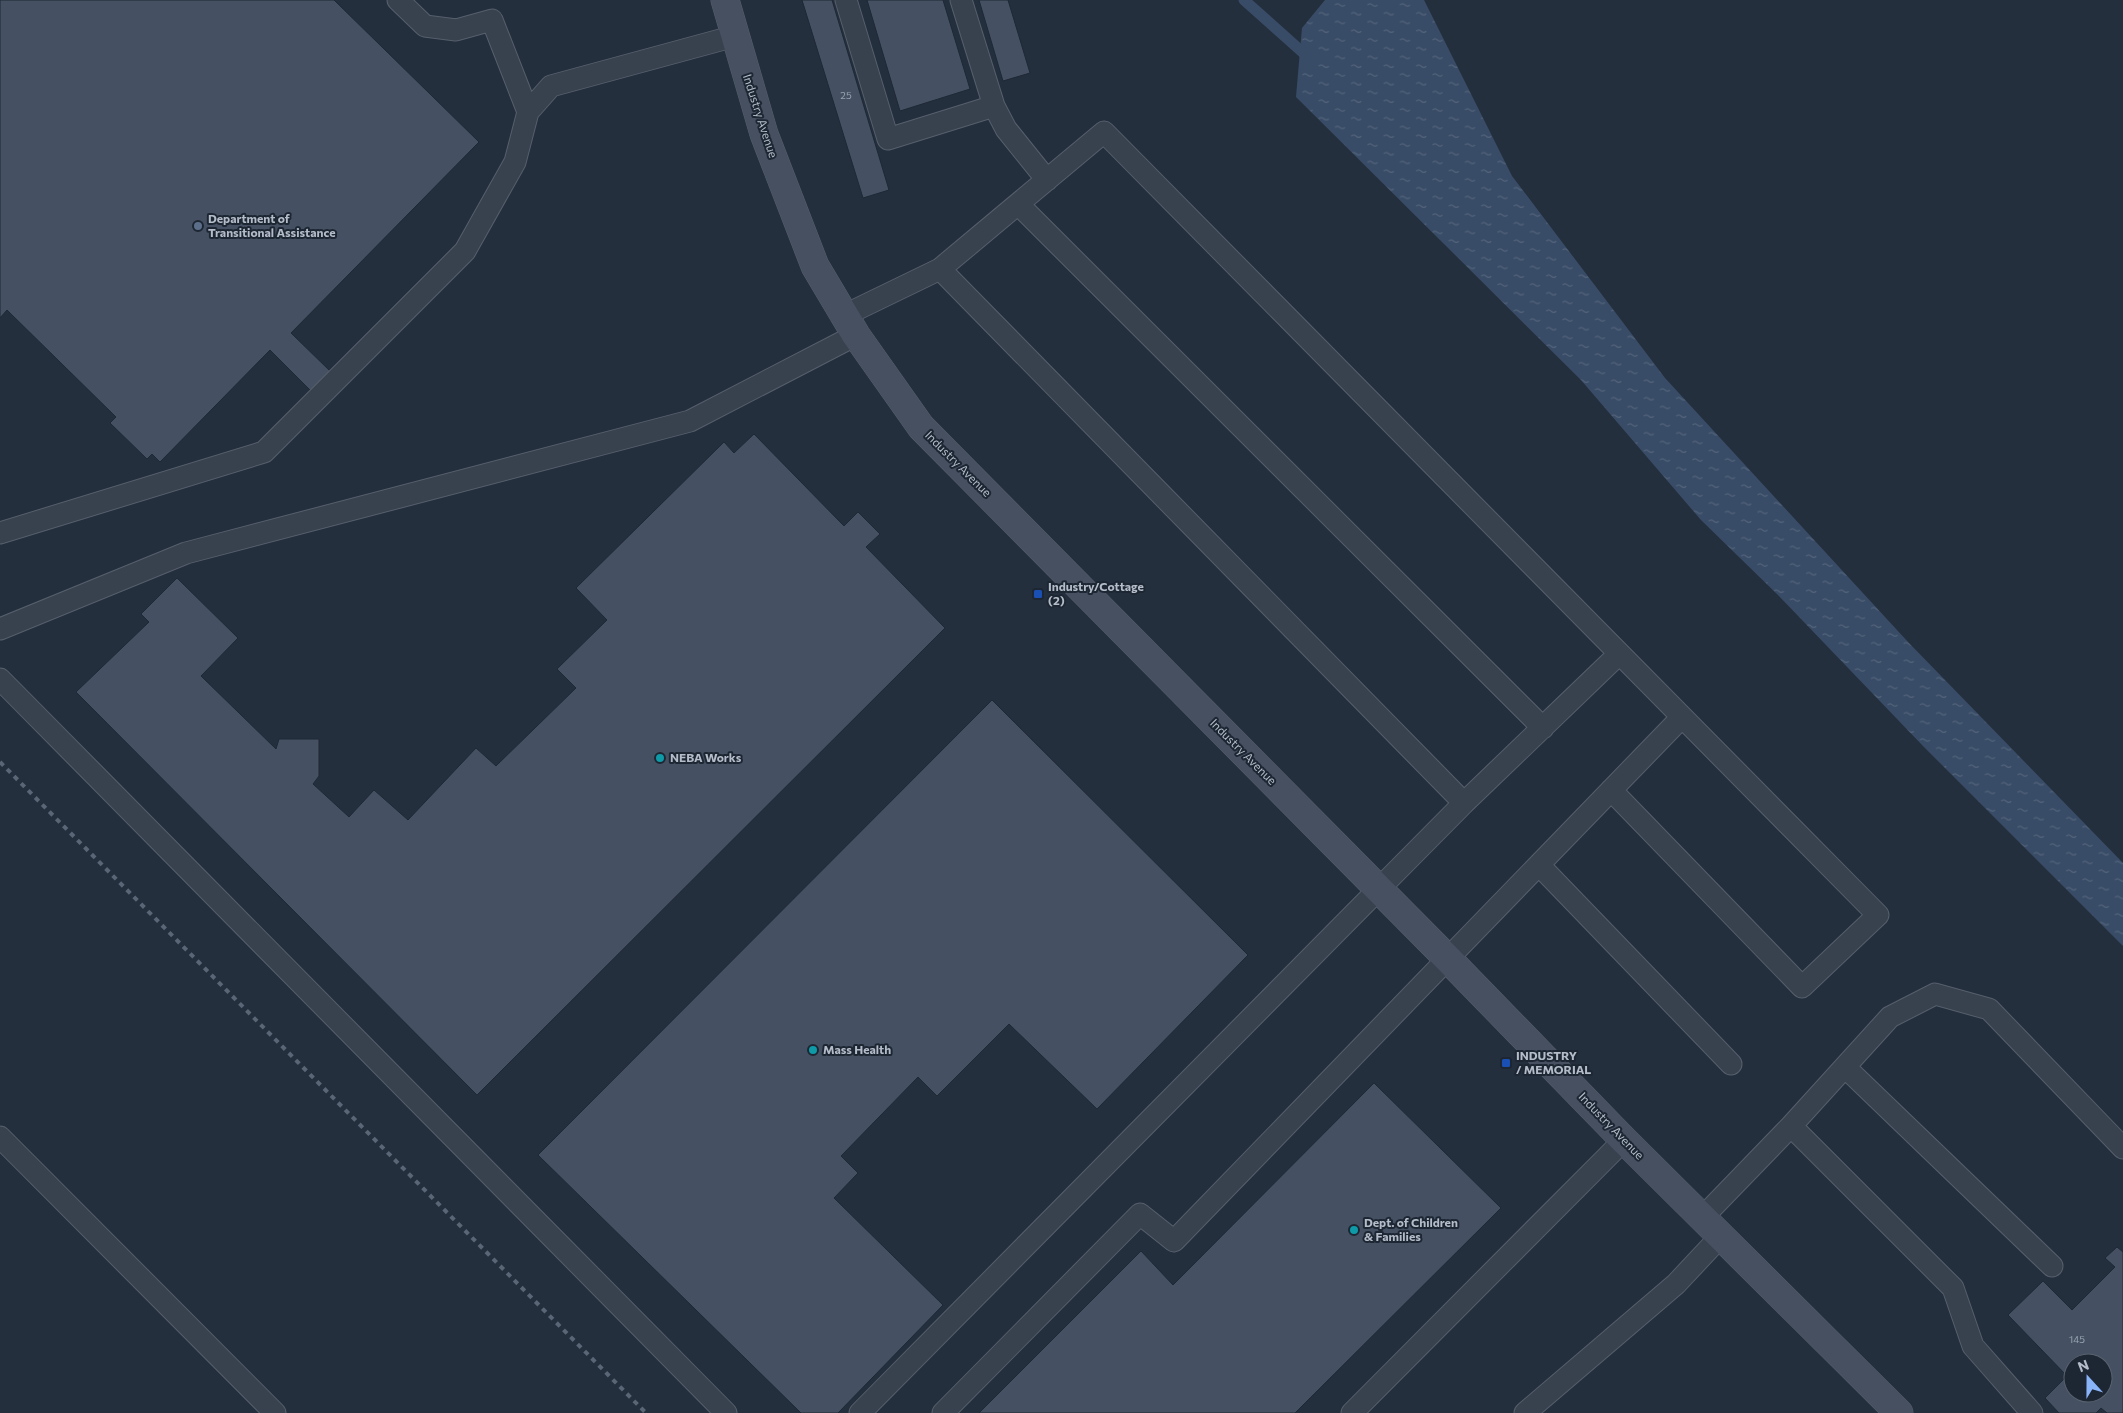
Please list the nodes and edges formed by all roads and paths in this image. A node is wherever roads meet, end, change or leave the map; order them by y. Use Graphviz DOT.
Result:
graph roads {
  1 [pos="398,0"];
  2 [pos="725,0"];
  3 [pos="846,0"];
  4 [pos="961,0"];
  5 [pos="735,36"];
  6 [pos="994,106"];
  7 [pos="528,112"];
  8 [pos="1047,180"];
  9 [pos="1018,204"];
  10 [pos="940,269"];
  11 [pos="850,326"];
  12 [pos="0,533"];
  13 [pos="0,629"];
  14 [pos="1619,654"];
  15 [pos="0,679"];
  16 [pos="1682,717"];
  17 [pos="1543,728"];
  18 [pos="1611,790"];
  19 [pos="1464,803"];
  20 [pos="1540,865"];
  21 [pos="1379,889"];
  22 [pos="1448,959"];
  23 [pos="1731,1064"];
  24 [pos="1845,1067"];
  25 [pos="1792,1126"];
  26 [pos="0,1137"];
  27 [pos="1624,1140"];
  28 [pos="2123,1148"];
  29 [pos="1711,1228"];
  30 [pos="2052,1266"];
  31 [pos="275,1413"];
  32 [pos="726,1413"];
  33 [pos="860,1413"];
  34 [pos="943,1413"];
  35 [pos="1352,1413"];
  36 [pos="1525,1413"];
  37 [pos="1899,1413"];
  38 [pos="2032,1413"];
  1 -- 7 [label="lane"];
  2 -- 5 [label="street, Industry Avenue"];
  3 -- 6 [label="lane"];
  4 -- 6 [label="lane"];
  5 -- 7 [label="lane"];
  5 -- 11 [label="street, Industry Avenue"];
  6 -- 8 [label="lane"];
  7 -- 12 [label="lane"];
  8 -- 9 [label="lane"];
  8 -- 14 [label="lane"];
  9 -- 10 [label="lane"];
  9 -- 17 [label="lane"];
  10 -- 11 [label="lane"];
  10 -- 19 [label="lane"];
  11 -- 13 [label="lane"];
  11 -- 21 [label="street, Industry Avenue"];
  14 -- 16 [label="lane"];
  14 -- 17 [label="lane"];
  15 -- 32 [label="lane"];
  16 -- 18 [label="lane"];
  16 -- 18 [label="lane"];
  17 -- 19 [label="lane"];
  18 -- 20 [label="lane"];
  19 -- 21 [label="lane"];
  20 -- 22 [label="lane"];
  20 -- 23 [label="lane"];
  21 -- 22 [label="street, Industry Avenue"];
  21 -- 33 [label="lane"];
  22 -- 27 [label="street, Industry Avenue"];
  22 -- 34 [label="lane"];
  24 -- 25 [label="lane"];
  24 -- 28 [label="lane"];
  24 -- 30 [label="lane"];
  25 -- 29 [label="lane"];
  25 -- 38 [label="lane"];
  26 -- 31 [label="lane"];
  27 -- 29 [label="street, Industry Avenue"];
  27 -- 35 [label="lane"];
  29 -- 36 [label="lane"];
  29 -- 37 [label="street, Industry Avenue"];
}
